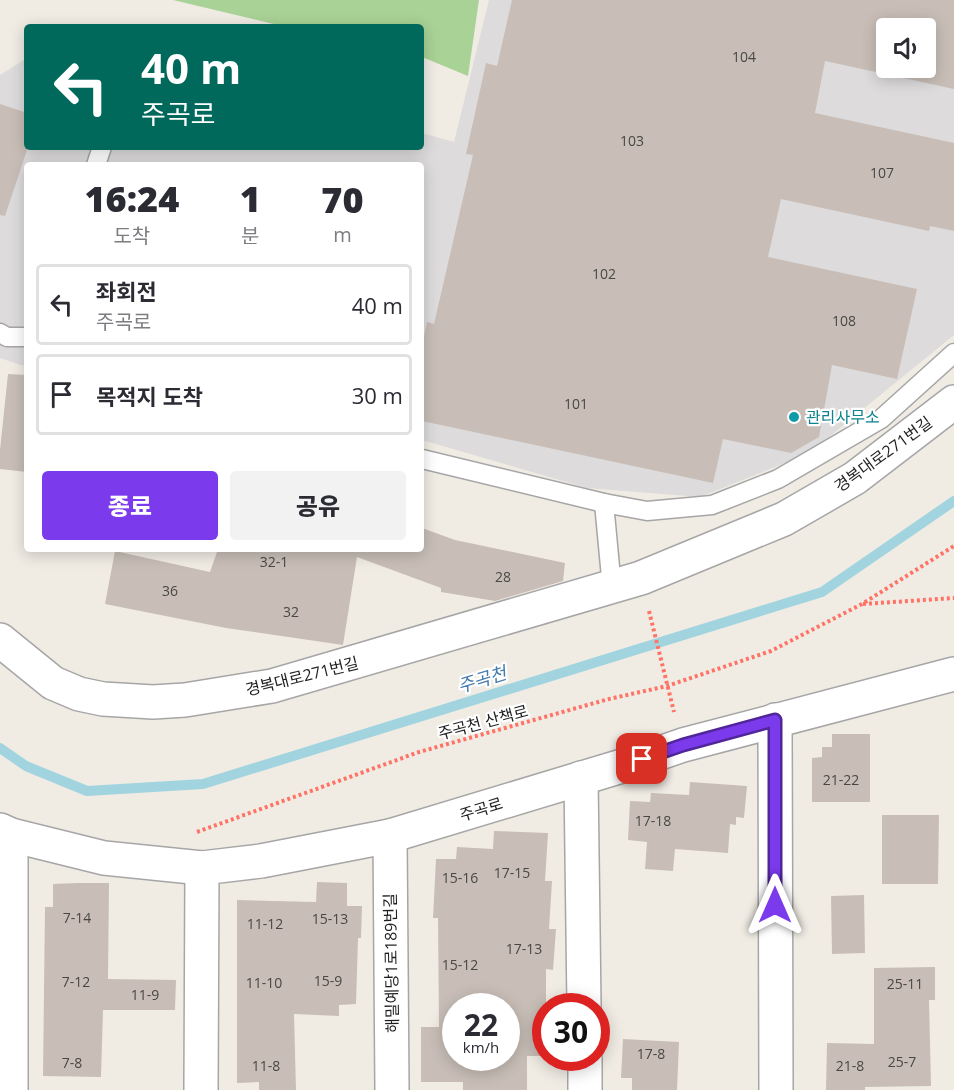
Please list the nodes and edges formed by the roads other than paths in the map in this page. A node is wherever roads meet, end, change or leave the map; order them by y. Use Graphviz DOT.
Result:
graph roads {
  1 [pos="0,333"];
  2 [pos="24,337"];
  3 [pos="954,353"];
  4 [pos="954,402"];
  5 [pos="424,459"];
  6 [pos="603,503"];
  7 [pos="626,583"];
  8 [pos="0,640"];
  9 [pos="954,674"];
  10 [pos="775,720"];
  11 [pos="581,778"];
  12 [pos="6,832"];
  13 [pos="390,836"];
  14 [pos="202,868"];
  15 [pos="584,993"];
  16 [pos="585,1071"];
  17 [pos="11,1090"];
  18 [pos="201,1090"];
  19 [pos="393,1090"];
  20 [pos="585,1090"];
  21 [pos="776,1090"];
  1 -- 2 [label="lane"];
  3 -- 6 [label="lane, 경복대로271번길"];
  4 -- 7 [label="street, 경복대로271번길"];
  5 -- 6 [label="lane, 경복대로271번길"];
  6 -- 7 [label="lane"];
  7 -- 8 [label="street, 경복대로271번길"];
  9 -- 10 [label="street, 주곡로"];
  10 -- 11 [label="street, 주곡로"];
  10 -- 21 [label="street"];
  11 -- 13 [label="street, 주곡로"];
  11 -- 15 [label="street"];
  12 -- 14 [label="street, 주곡로"];
  12 -- 17 [label="street"];
  13 -- 14 [label="street, 주곡로"];
  13 -- 19 [label="street, 해밀예당1로189번길"];
  14 -- 18 [label="street"];
  16 -- 20 [label="street"];
}
